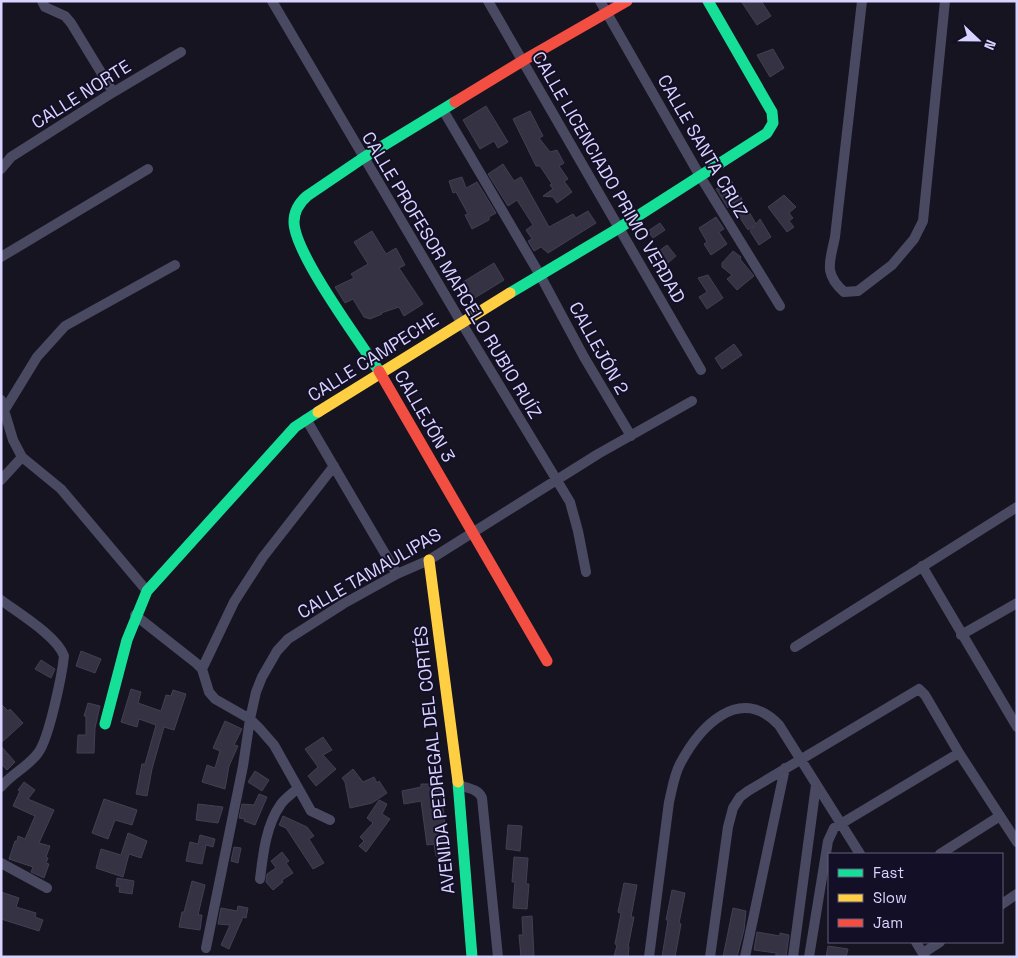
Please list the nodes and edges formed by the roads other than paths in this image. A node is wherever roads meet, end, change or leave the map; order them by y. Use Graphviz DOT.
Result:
graph roads {
  1 [pos="272,1"];
  2 [pos="488,1"];
  3 [pos="600,1"];
  4 [pos="627,1"];
  5 [pos="708,1"];
  6 [pos="862,1"];
  7 [pos="945,1"];
  8 [pos="44,4"];
  9 [pos="607,13"];
  10 [pos="182,52"];
  11 [pos="524,60"];
  12 [pos="113,92"];
  13 [pos="443,110"];
  14 [pos="363,158"];
  15 [pos="1,169"];
  16 [pos="148,169"];
  17 [pos="700,176"];
  18 [pos="619,228"];
  19 [pos="1,257"];
  20 [pos="175,265"];
  21 [pos="540,275"];
  22 [pos="780,306"];
  23 [pos="460,322"];
  24 [pos="701,370"];
  25 [pos="380,373"];
  26 [pos="1,400"];
  27 [pos="692,400"];
  28 [pos="4,411"];
  29 [pos="306,419"];
  30 [pos="631,436"];
  31 [pos="22,457"];
  32 [pos="334,466"];
  33 [pos="1,480"];
  34 [pos="557,481"];
  35 [pos="1017,507"];
  36 [pos="472,533"];
  37 [pos="429,560"];
  38 [pos="922,566"];
  39 [pos="586,572"];
  40 [pos="397,574"];
  41 [pos="147,591"];
  42 [pos="1,600"];
  43 [pos="1017,603"];
  44 [pos="135,615"];
  45 [pos="961,635"];
  46 [pos="795,647"];
  47 [pos="547,661"];
  48 [pos="202,669"];
  49 [pos="250,719"];
  50 [pos="105,724"];
  51 [pos="1017,727"];
  52 [pos="959,753"];
  53 [pos="799,760"];
  54 [pos="785,768"];
  55 [pos="458,785"];
  56 [pos="816,785"];
  57 [pos="1,787"];
  58 [pos="298,788"];
  59 [pos="1000,816"];
  60 [pos="330,820"];
  61 [pos="840,824"];
  62 [pos="1017,842"];
  63 [pos="859,853"];
  64 [pos="942,853"];
  65 [pos="1,863"];
  66 [pos="260,879"];
  67 [pos="47,888"];
  68 [pos="1017,894"];
  69 [pos="1003,903"];
  70 [pos="917,943"];
  71 [pos="939,943"];
  72 [pos="206,948"];
  73 [pos="924,955"];
  74 [pos="472,957"];
  75 [pos="498,957"];
  76 [pos="649,957"];
  77 [pos="710,957"];
  78 [pos="745,957"];
  79 [pos="792,957"];
  80 [pos="808,957"];
  1 -- 14 [label="street, CALLE PROFESOR MARCELO RUBIO RUÍZ"];
  2 -- 11 [label="street, CALLE LICENCIADO PRIMO VERDAD"];
  3 -- 9 [label="street, CALLE SANTA CRUZ"];
  4 -- 9 [label="street, CALLEJÓN 3"];
  5 -- 17 [label="street, CALLE CAMPECHE"];
  6 -- 7 [label="street"];
  8 -- 12 [label="street"];
  9 -- 11 [label="street, CALLEJÓN 3"];
  9 -- 17 [label="street, CALLE SANTA CRUZ"];
  10 -- 12 [label="street, CALLE NORTE"];
  11 -- 13 [label="street, CALLEJÓN 3"];
  11 -- 18 [label="street, CALLE LICENCIADO PRIMO VERDAD"];
  12 -- 15 [label="street, CALLE NORTE"];
  13 -- 14 [label="street, CALLEJÓN 3"];
  13 -- 21 [label="street, CALLEJÓN 2"];
  14 -- 23 [label="street, CALLE PROFESOR MARCELO RUBIO RUÍZ"];
  14 -- 25 [label="street, CALLEJÓN 3"];
  16 -- 19 [label="street"];
  17 -- 18 [label="street, CALLE CAMPECHE"];
  17 -- 22 [label="street, CALLE SANTA CRUZ"];
  18 -- 21 [label="street, CALLE CAMPECHE"];
  18 -- 24 [label="street, CALLE LICENCIADO PRIMO VERDAD"];
  20 -- 28 [label="street"];
  21 -- 23 [label="street, CALLE CAMPECHE"];
  21 -- 30 [label="street, CALLEJÓN 2"];
  23 -- 25 [label="street, CALLE CAMPECHE"];
  23 -- 34 [label="street, CALLE PROFESOR MARCELO RUBIO RUÍZ"];
  25 -- 29 [label="street, CALLE CAMPECHE"];
  25 -- 36 [label="street, CALLEJÓN 3"];
  26 -- 28 [label="street"];
  27 -- 30 [label="street, CALLE TAMAULIPAS"];
  28 -- 31 [label="street"];
  29 -- 32 [label="street"];
  29 -- 41 [label="street, CALLE CAMPECHE"];
  30 -- 34 [label="street, CALLE TAMAULIPAS"];
  31 -- 33 [label="street"];
  31 -- 41 [label="street"];
  32 -- 40 [label="street"];
  32 -- 48 [label="street"];
  34 -- 36 [label="street, CALLE TAMAULIPAS"];
  34 -- 39 [label="street, CALLE PROFESOR MARCELO RUBIO RUÍZ"];
  35 -- 38 [label="street"];
  36 -- 37 [label="street, CALLE TAMAULIPAS"];
  36 -- 47 [label="street, CALLEJÓN 3"];
  37 -- 40 [label="street, CALLE TAMAULIPAS"];
  37 -- 55 [label="street, AVENIDA PEDREGAL DEL CORTÉS"];
  38 -- 45 [label="street"];
  38 -- 46 [label="street"];
  40 -- 49 [label="street, CALLE TAMAULIPAS"];
  41 -- 44 [label="street, CALLE CAMPECHE"];
  42 -- 57 [label="street"];
  43 -- 45 [label="street"];
  44 -- 48 [label="street"];
  44 -- 50 [label="street, CALLE CAMPECHE"];
  45 -- 51 [label="street"];
  48 -- 49 [label="street"];
  49 -- 58 [label="street"];
  49 -- 72 [label="street, CALLE TAMAULIPAS"];
  52 -- 53 [label="street"];
  52 -- 59 [label="street"];
  52 -- 61 [label="street"];
  53 -- 54 [label="street"];
  53 -- 56 [label="street"];
  53 -- 76 [label="street"];
  54 -- 77 [label="street"];
  54 -- 78 [label="street"];
  55 -- 74 [label="street, AVENIDA PEDREGAL DEL CORTÉS"];
  55 -- 75 [label="street"];
  56 -- 61 [label="street"];
  56 -- 79 [label="street"];
  58 -- 60 [label="street"];
  58 -- 66 [label="street"];
  59 -- 62 [label="street"];
  59 -- 64 [label="street"];
  61 -- 63 [label="street"];
  61 -- 80 [label="street"];
  65 -- 67 [label="street"];
  68 -- 69 [label="street"];
  70 -- 73 [label="street"];
  71 -- 73 [label="street"];
}
